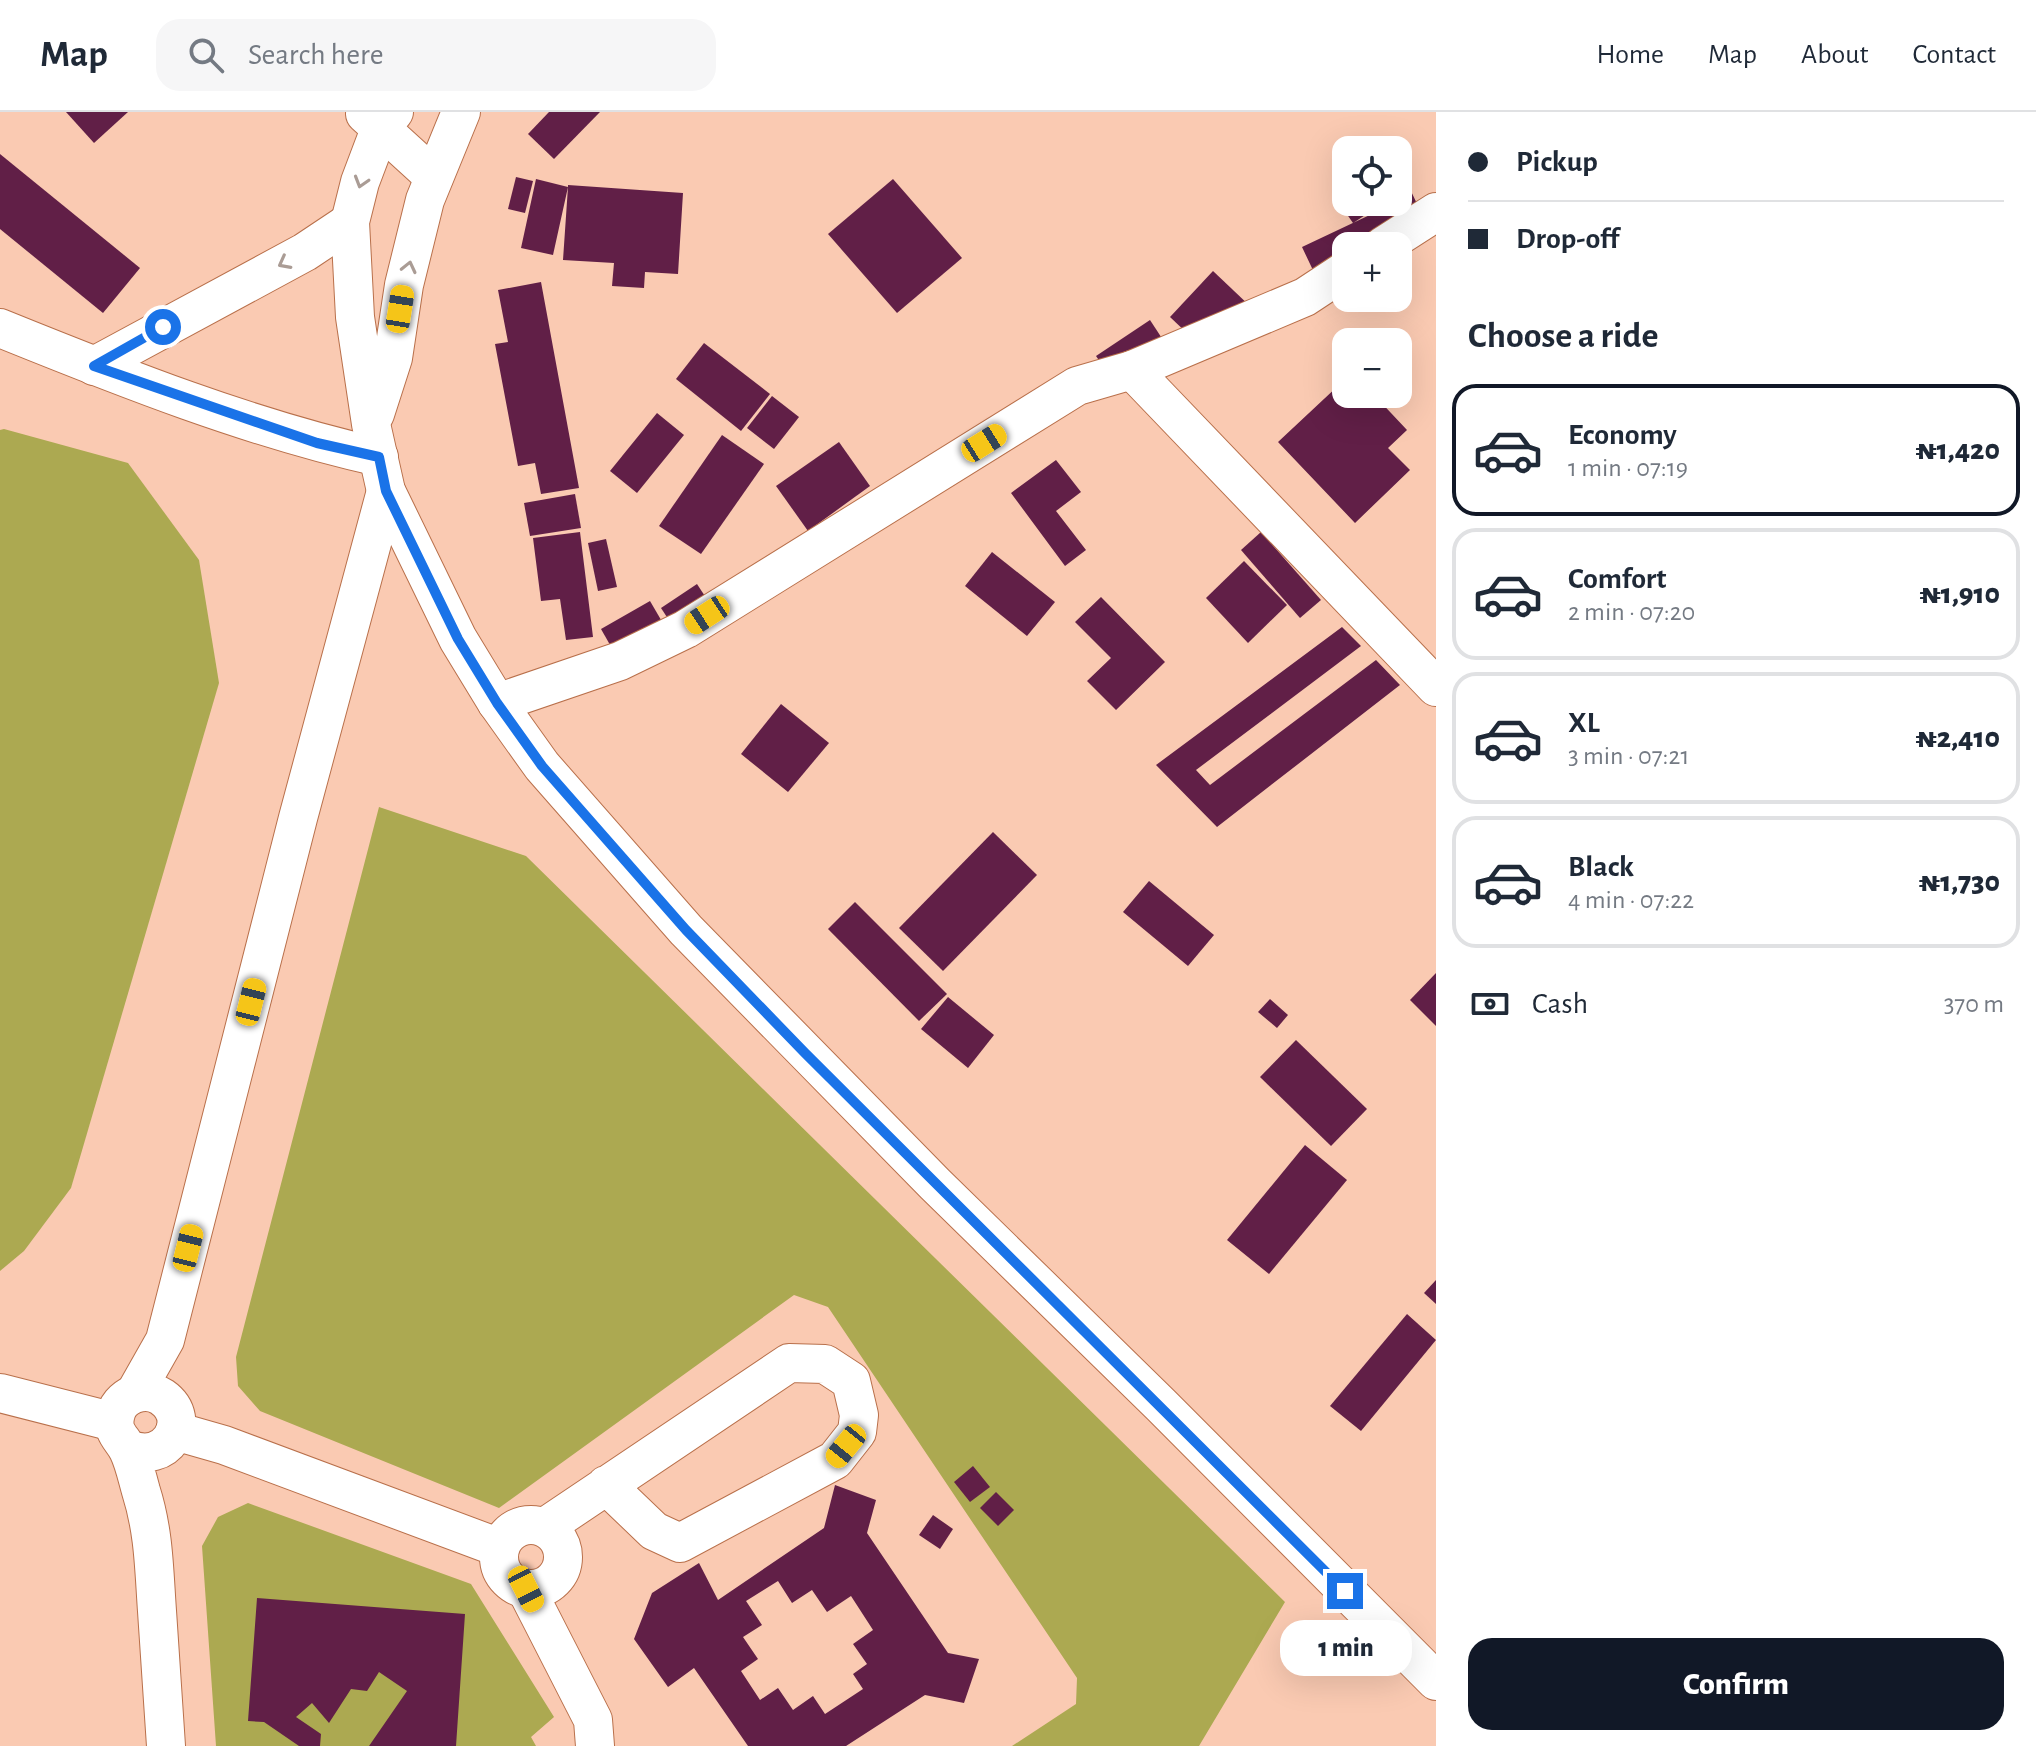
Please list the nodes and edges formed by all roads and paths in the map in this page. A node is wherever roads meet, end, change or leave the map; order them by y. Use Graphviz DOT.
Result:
graph roads {
  1 [pos="461,112"];
  2 [pos="379,118"];
  3 [pos="434,177"];
  4 [pos="1436,212"];
  5 [pos="350,222"];
  6 [pos="1405,232"];
  7 [pos="1332,279"];
  8 [pos="0,328"];
  9 [pos="94,366"];
  10 [pos="1132,370"];
  11 [pos="379,457"];
  12 [pos="1436,687"];
  13 [pos="497,703"];
  14 [pos="165,1340"];
  15 [pos="0,1393"];
  16 [pos="125,1421"];
  17 [pos="172,1426"];
  18 [pos="606,1485"];
  19 [pos="151,1523"];
  20 [pos="545,1527"];
  21 [pos="500,1548"];
  22 [pos="526,1589"];
  23 [pos="1436,1681"];
  24 [pos="166,1746"];
  25 [pos="595,1746"];
  1 -- 3 [label="street"];
  2 -- 3 [label="street"];
  2 -- 5 [label="street, one-way"];
  11 -- 3 [label="street, one-way"];
  4 -- 6 [label="street"];
  5 -- 9 [label="street, one-way"];
  5 -- 11 [label="street"];
  7 -- 10 [label="street"];
  8 -- 9 [label="street"];
  9 -- 11 [label="street"];
  10 -- 12 [label="street"];
  10 -- 13 [label="street"];
  11 -- 13 [label="street"];
  11 -- 14 [label="street"];
  13 -- 23 [label="street"];
  14 -- 16 [label="street"];
  14 -- 17 [label="street"];
  15 -- 16 [label="street"];
  16 -- 17 [label="street"];
  16 -- 17 [label="street"];
  16 -- 19 [label="street"];
  17 -- 19 [label="street"];
  17 -- 21 [label="street"];
  18 -- 18 [label="street"];
  18 -- 20 [label="street"];
  19 -- 24 [label="street"];
  20 -- 21 [label="street"];
  20 -- 22 [label="street"];
  21 -- 22 [label="street"];
  22 -- 25 [label="street"];
}
